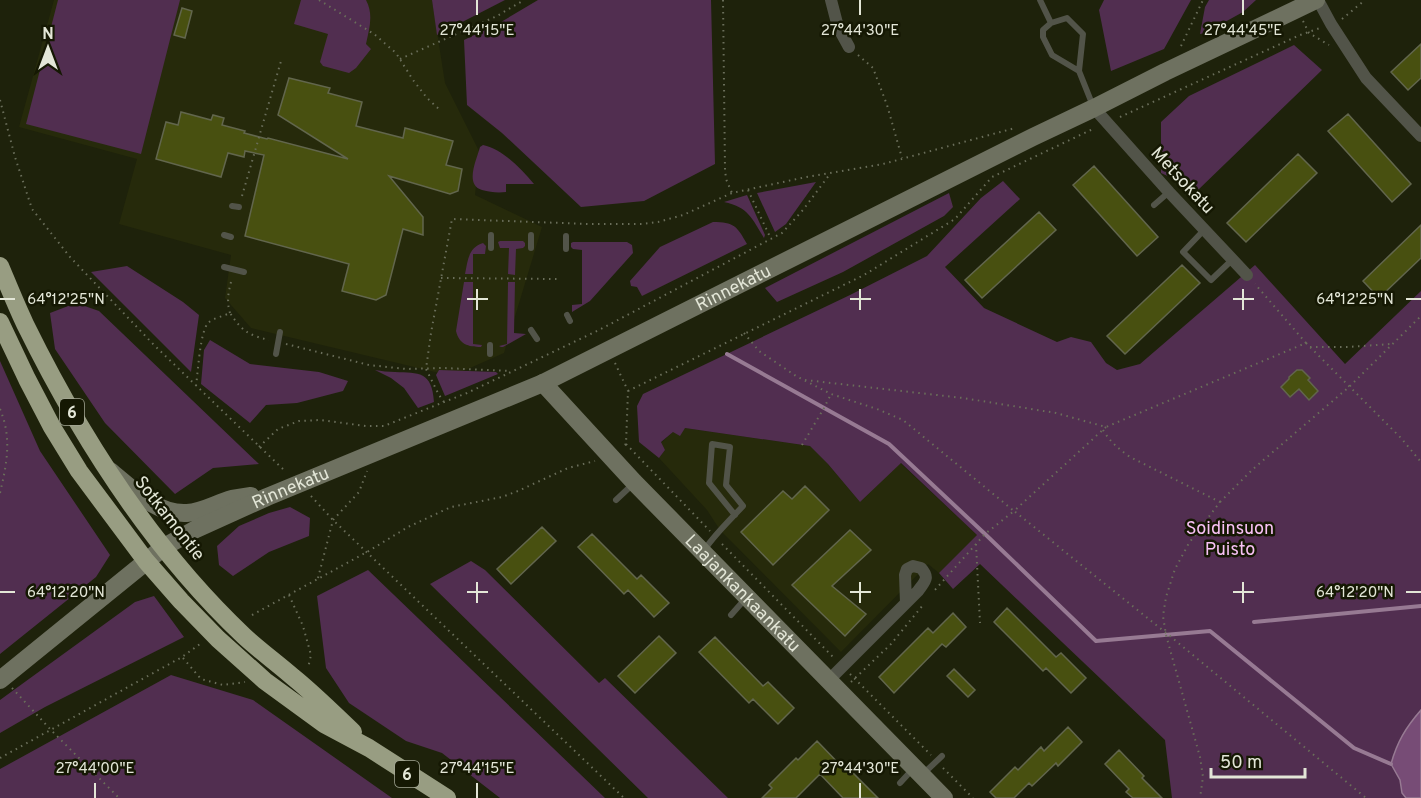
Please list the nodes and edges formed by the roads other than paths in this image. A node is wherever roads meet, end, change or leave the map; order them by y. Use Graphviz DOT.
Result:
graph roads {
  1 [pos="831,0"];
  2 [pos="1040,0"];
  3 [pos="1317,0"];
  4 [pos="1051,23"];
  5 [pos="849,47"];
  6 [pos="1079,71"];
  7 [pos="1094,108"];
  8 [pos="1421,136"];
  9 [pos="1168,192"];
  10 [pos="1154,205"];
  11 [pos="1204,230"];
  12 [pos="491,235"];
  13 [pos="531,235"];
  14 [pos="566,236"];
  15 [pos="491,248"];
  16 [pos="531,249"];
  17 [pos="566,249"];
  18 [pos="1232,260"];
  19 [pos="0,266"];
  20 [pos="224,267"];
  21 [pos="244,272"];
  22 [pos="1247,276"];
  23 [pos="0,322"];
  24 [pos="531,330"];
  25 [pos="280,332"];
  26 [pos="537,339"];
  27 [pos="490,345"];
  28 [pos="276,354"];
  29 [pos="490,354"];
  30 [pos="543,383"];
  31 [pos="106,468"];
  32 [pos="634,482"];
  33 [pos="267,497"];
  34 [pos="616,500"];
  35 [pos="735,515"];
  36 [pos="164,547"];
  37 [pos="703,552"];
  38 [pos="146,561"];
  39 [pos="747,598"];
  40 [pos="906,603"];
  41 [pos="731,615"];
  42 [pos="1,679"];
  43 [pos="835,686"];
  44 [pos="369,748"];
  45 [pos="939,759"];
  46 [pos="918,772"];
  47 [pos="900,783"];
  48 [pos="447,798"];
  49 [pos="944,798"];
  1 -- 5 [label="street"];
  2 -- 4 [label="lane"];
  3 -- 7 [label="street, Rinnekatu"];
  3 -- 8 [label="street"];
  4 -- 6 [label="lane"];
  4 -- 6 [label="lane"];
  6 -- 7 [label="lane"];
  7 -- 9 [label="street, Metsokatu"];
  7 -- 30 [label="street, Rinnekatu"];
  9 -- 10 [label="lane"];
  9 -- 11 [label="street, Metsokatu"];
  11 -- 18 [label="street, Metsokatu"];
  11 -- 18 [label="lane"];
  12 -- 15 [label="lane"];
  13 -- 16 [label="lane"];
  14 -- 17 [label="lane"];
  18 -- 22 [label="street, Metsokatu"];
  19 -- 31 [label="highway, Sotkamontie / 6"];
  20 -- 21 [label="lane"];
  23 -- 38 [label="highway, Sotkamontie / 6"];
  24 -- 26 [label="lane"];
  25 -- 28 [label="lane"];
  27 -- 29 [label="lane"];
  30 -- 32 [label="street, Laajankankaankatu"];
  30 -- 33 [label="street, Rinnekatu"];
  31 -- 33 [label="street"];
  31 -- 36 [label="highway, Sotkamontie / 6"];
  32 -- 34 [label="lane"];
  32 -- 37 [label="street, Laajankankaankatu"];
  33 -- 36 [label="street, Rinnekatu"];
  35 -- 35 [label="lane"];
  35 -- 37 [label="lane"];
  36 -- 38 [label="street, Rinnekatu"];
  36 -- 44 [label="highway, Sotkamontie / 6"];
  37 -- 39 [label="street, Laajankankaankatu"];
  38 -- 42 [label="street, Rinnekatu"];
  38 -- 44 [label="highway, Sotkamontie / 6"];
  39 -- 41 [label="lane"];
  39 -- 43 [label="street, Laajankankaankatu"];
  40 -- 43 [label="street"];
  43 -- 46 [label="street, Laajankankaankatu"];
  44 -- 48 [label="highway, Sotkamontie / 6"];
  45 -- 46 [label="lane"];
  46 -- 47 [label="lane"];
  46 -- 49 [label="street, Laajankankaankatu"];
}
